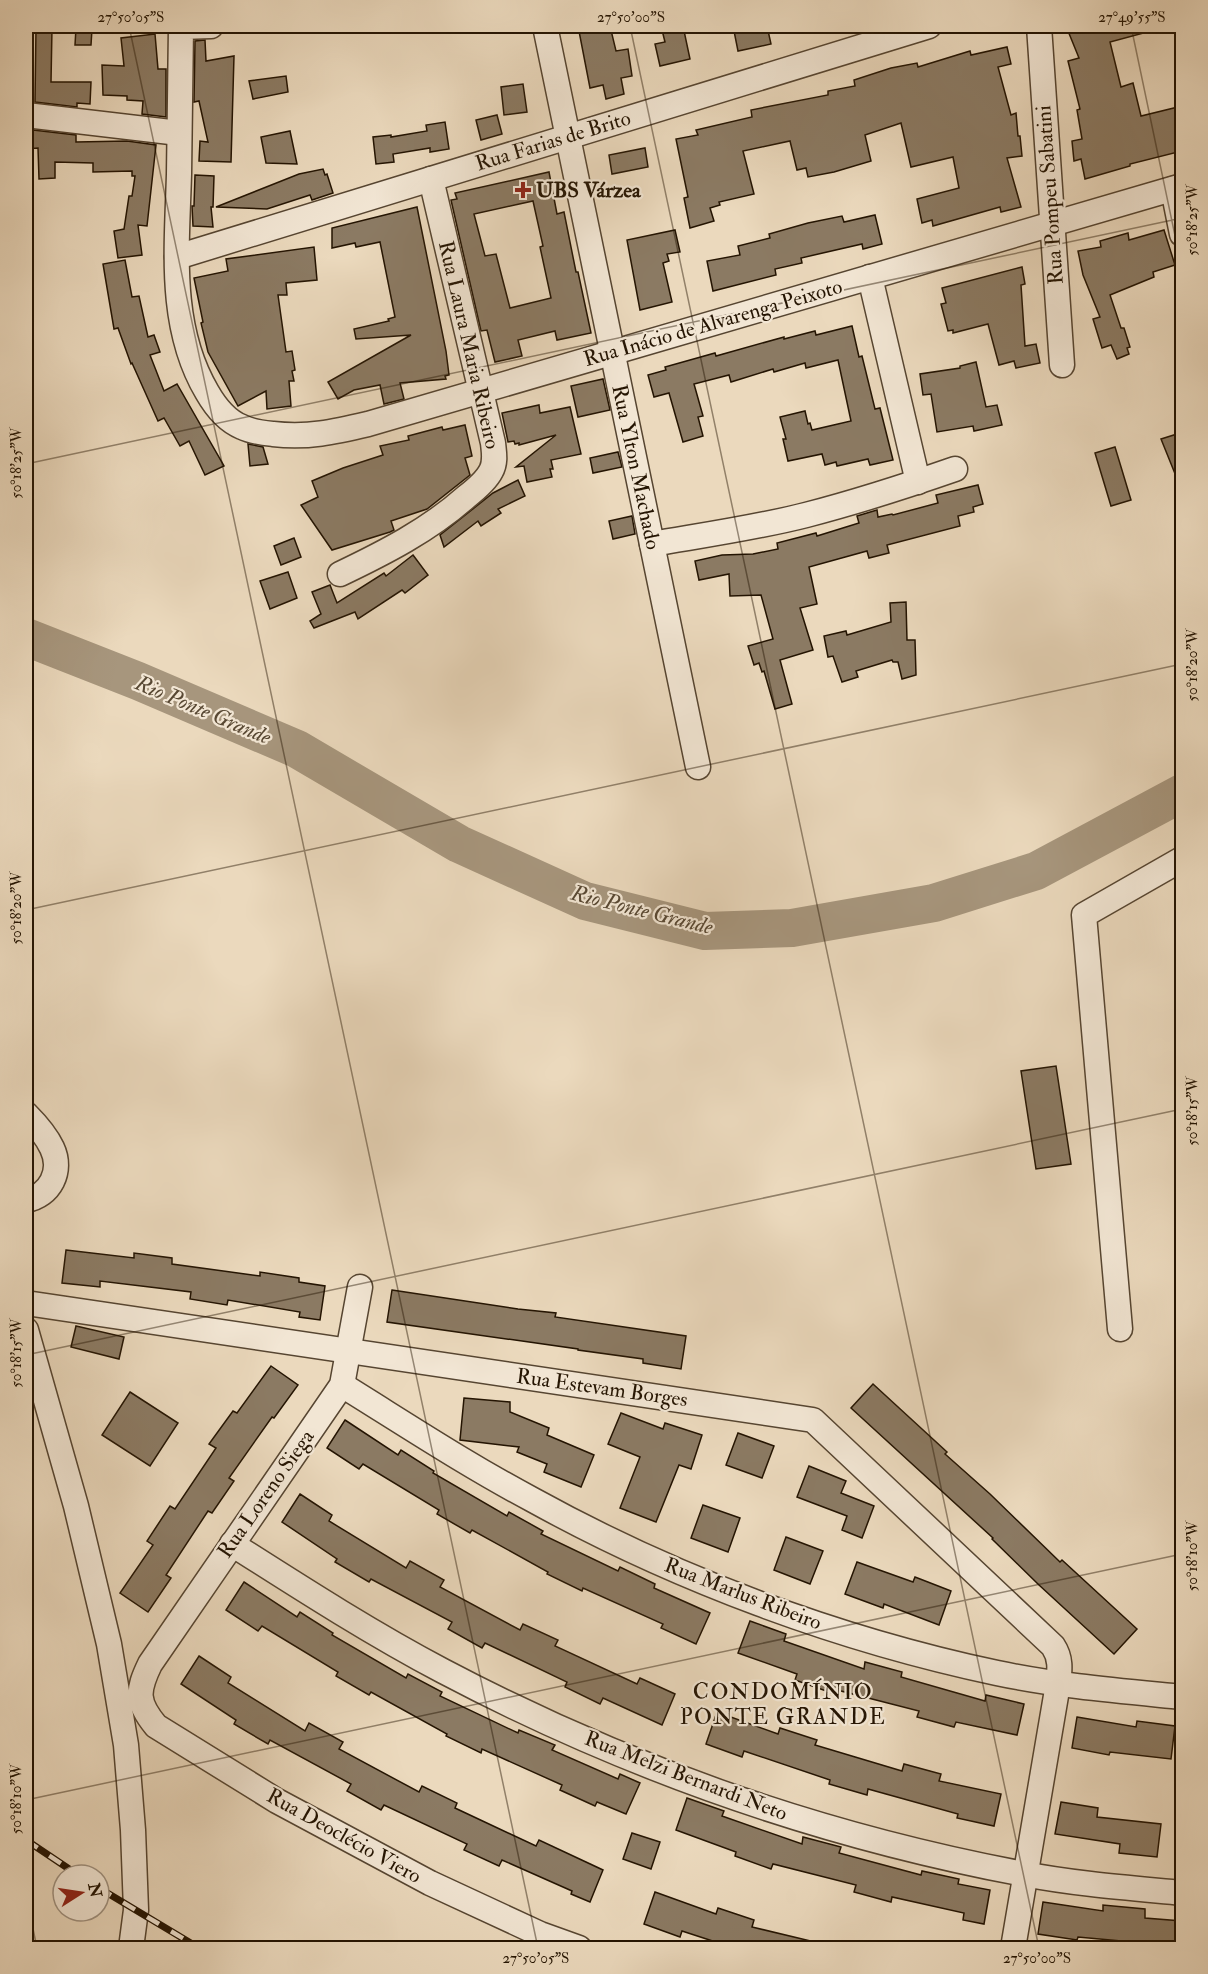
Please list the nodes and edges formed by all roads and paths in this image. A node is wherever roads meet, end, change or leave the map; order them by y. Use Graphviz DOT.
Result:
graph roads {
  1 [pos="211,26"];
  2 [pos="545,26"];
  3 [pos="929,26"];
  4 [pos="1039,26"];
  5 [pos="26,115"];
  6 [pos="179,133"];
  7 [pos="568,137"];
  8 [pos="431,179"];
  9 [pos="1178,188"];
  10 [pos="1052,224"];
  11 [pos="1182,234"];
  12 [pos="177,257"];
  13 [pos="870,277"];
  14 [pos="613,353"];
  15 [pos="1062,365"];
  16 [pos="480,391"];
  17 [pos="956,469"];
  18 [pos="918,482"];
  19 [pos="652,544"];
  20 [pos="340,574"];
  21 [pos="698,767"];
  22 [pos="1182,859"];
  23 [pos="26,1114"];
  24 [pos="26,1200"];
  25 [pos="360,1287"];
  26 [pos="26,1303"];
  27 [pos="1119,1329"];
  28 [pos="26,1330"];
  29 [pos="348,1351"];
  30 [pos="342,1385"];
  31 [pos="232,1544"];
  32 [pos="1058,1684"];
  33 [pos="140,1688"];
  34 [pos="1182,1697"];
  35 [pos="1026,1874"];
  36 [pos="1182,1893"];
  37 [pos="131,1948"];
  38 [pos="579,1948"];
  39 [pos="1013,1948"];
  1 -- 6 [label="street"];
  2 -- 7 [label="street, Rua Ylton Machado"];
  3 -- 7 [label="street, Rua Farias de Brito"];
  4 -- 10 [label="street, Rua Pompeu Sabatini"];
  5 -- 6 [label="street"];
  6 -- 12 [label="street"];
  7 -- 8 [label="street, Rua Farias de Brito"];
  7 -- 14 [label="street, Rua Ylton Machado"];
  8 -- 12 [label="street, Rua Farias de Brito"];
  8 -- 16 [label="street, Rua Laura Maria Ribeiro"];
  9 -- 10 [label="street, Rua Inácio de Alvarenga Peixoto"];
  9 -- 11 [label="street"];
  10 -- 13 [label="street, Rua Inácio de Alvarenga Peixoto"];
  10 -- 15 [label="street, Rua Pompeu Sabatini"];
  12 -- 16 [label="street, Rua Inácio de Alvarenga Peixoto"];
  13 -- 14 [label="street, Rua Inácio de Alvarenga Peixoto"];
  13 -- 18 [label="street"];
  14 -- 16 [label="street, Rua Inácio de Alvarenga Peixoto"];
  14 -- 19 [label="street, Rua Ylton Machado"];
  16 -- 20 [label="street, Rua Laura Maria Ribeiro"];
  17 -- 18 [label="street"];
  18 -- 19 [label="street"];
  19 -- 21 [label="street, Rua Ylton Machado"];
  22 -- 27 [label="street"];
  23 -- 24 [label="street"];
  25 -- 29 [label="street, Rua Loreno Siega"];
  26 -- 29 [label="street, Rua Estevam Borges"];
  28 -- 37 [label="street"];
  29 -- 30 [label="street, Rua Loreno Siega"];
  29 -- 32 [label="street, Rua Estevam Borges"];
  30 -- 31 [label="street, Rua Loreno Siega"];
  30 -- 32 [label="street, Rua Marlus Ribeiro"];
  31 -- 33 [label="street, Rua Loreno Siega"];
  31 -- 35 [label="street, Rua Melzi Bernardi Neto"];
  32 -- 34 [label="street, Rua Marlus Ribeiro"];
  32 -- 35 [label="street, Rua Estevam Borges"];
  33 -- 38 [label="street, Rua Deoclécio Viero"];
  35 -- 36 [label="street, Rua Melzi Bernardi Neto"];
  35 -- 39 [label="street, Rua Estevam Borges"];
}
